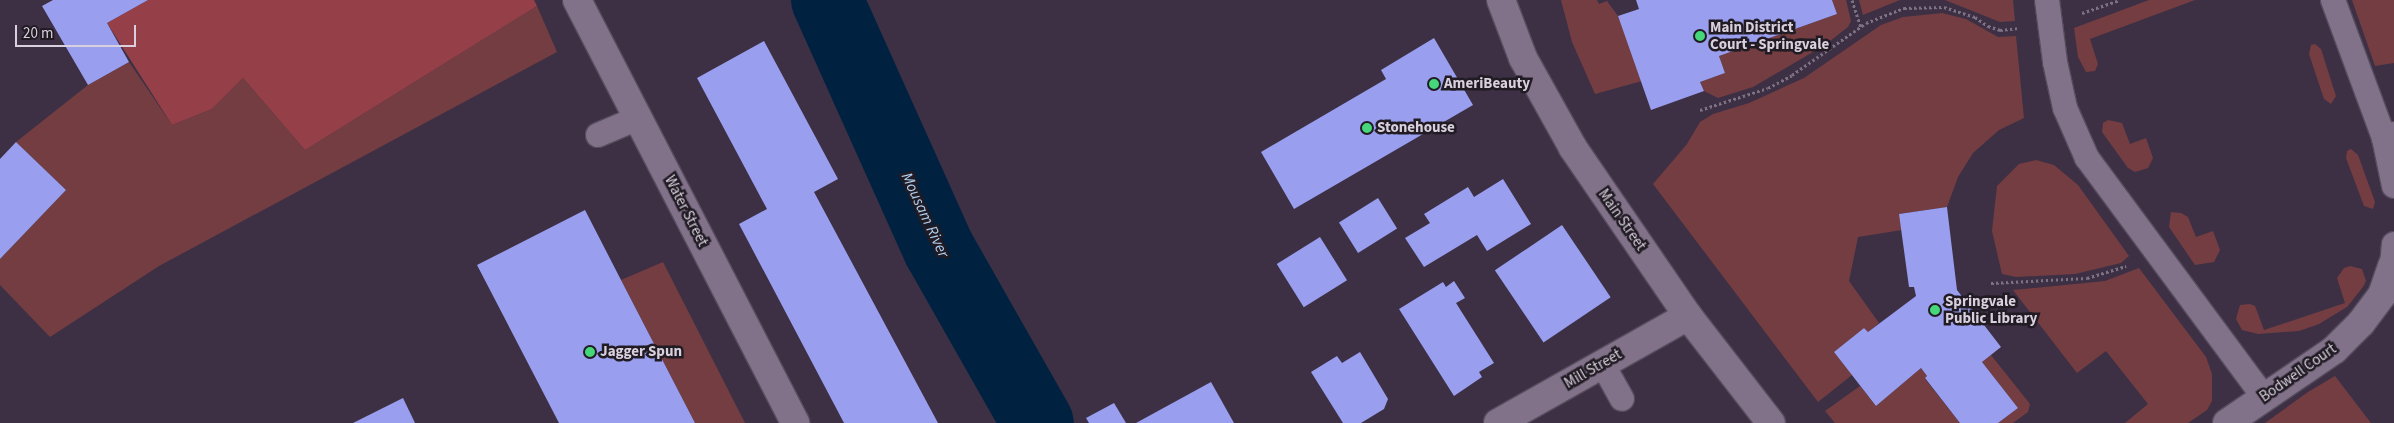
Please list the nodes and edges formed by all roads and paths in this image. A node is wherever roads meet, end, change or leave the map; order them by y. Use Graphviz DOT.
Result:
graph roads {
  1 [pos="577,0"];
  2 [pos="1502,0"];
  3 [pos="1852,0"];
  4 [pos="2048,0"];
  5 [pos="2119,0"];
  6 [pos="2334,0"];
  7 [pos="2050,24"];
  8 [pos="1860,27"];
  9 [pos="1700,110"];
  10 [pos="638,118"];
  11 [pos="598,135"];
  12 [pos="2389,136"];
  13 [pos="2394,186"];
  14 [pos="2159,253"];
  15 [pos="2393,255"];
  16 [pos="1991,283"];
  17 [pos="1688,316"];
  18 [pos="1602,363"];
  19 [pos="2264,396"];
  20 [pos="1622,399"];
  21 [pos="795,423"];
  22 [pos="1498,423"];
  23 [pos="1771,423"];
  24 [pos="2227,423"];
  1 -- 10 [label="street, Water Street"];
  2 -- 17 [label="street, Main Street"];
  3 -- 8 [label="path"];
  4 -- 7 [label="lane"];
  5 -- 7 [label="path"];
  6 -- 12 [label="lane"];
  7 -- 8 [label="path"];
  7 -- 14 [label="lane"];
  8 -- 9 [label="path"];
  10 -- 11 [label="lane"];
  10 -- 21 [label="street, Water Street"];
  12 -- 13 [label="lane"];
  14 -- 16 [label="path"];
  14 -- 19 [label="lane"];
  15 -- 19 [label="street, Bodwell Court"];
  17 -- 18 [label="street, Mill Street"];
  17 -- 23 [label="street, Main Street"];
  18 -- 20 [label="lane"];
  18 -- 22 [label="street, Mill Street"];
  19 -- 24 [label="street, Bodwell Court"];
}
